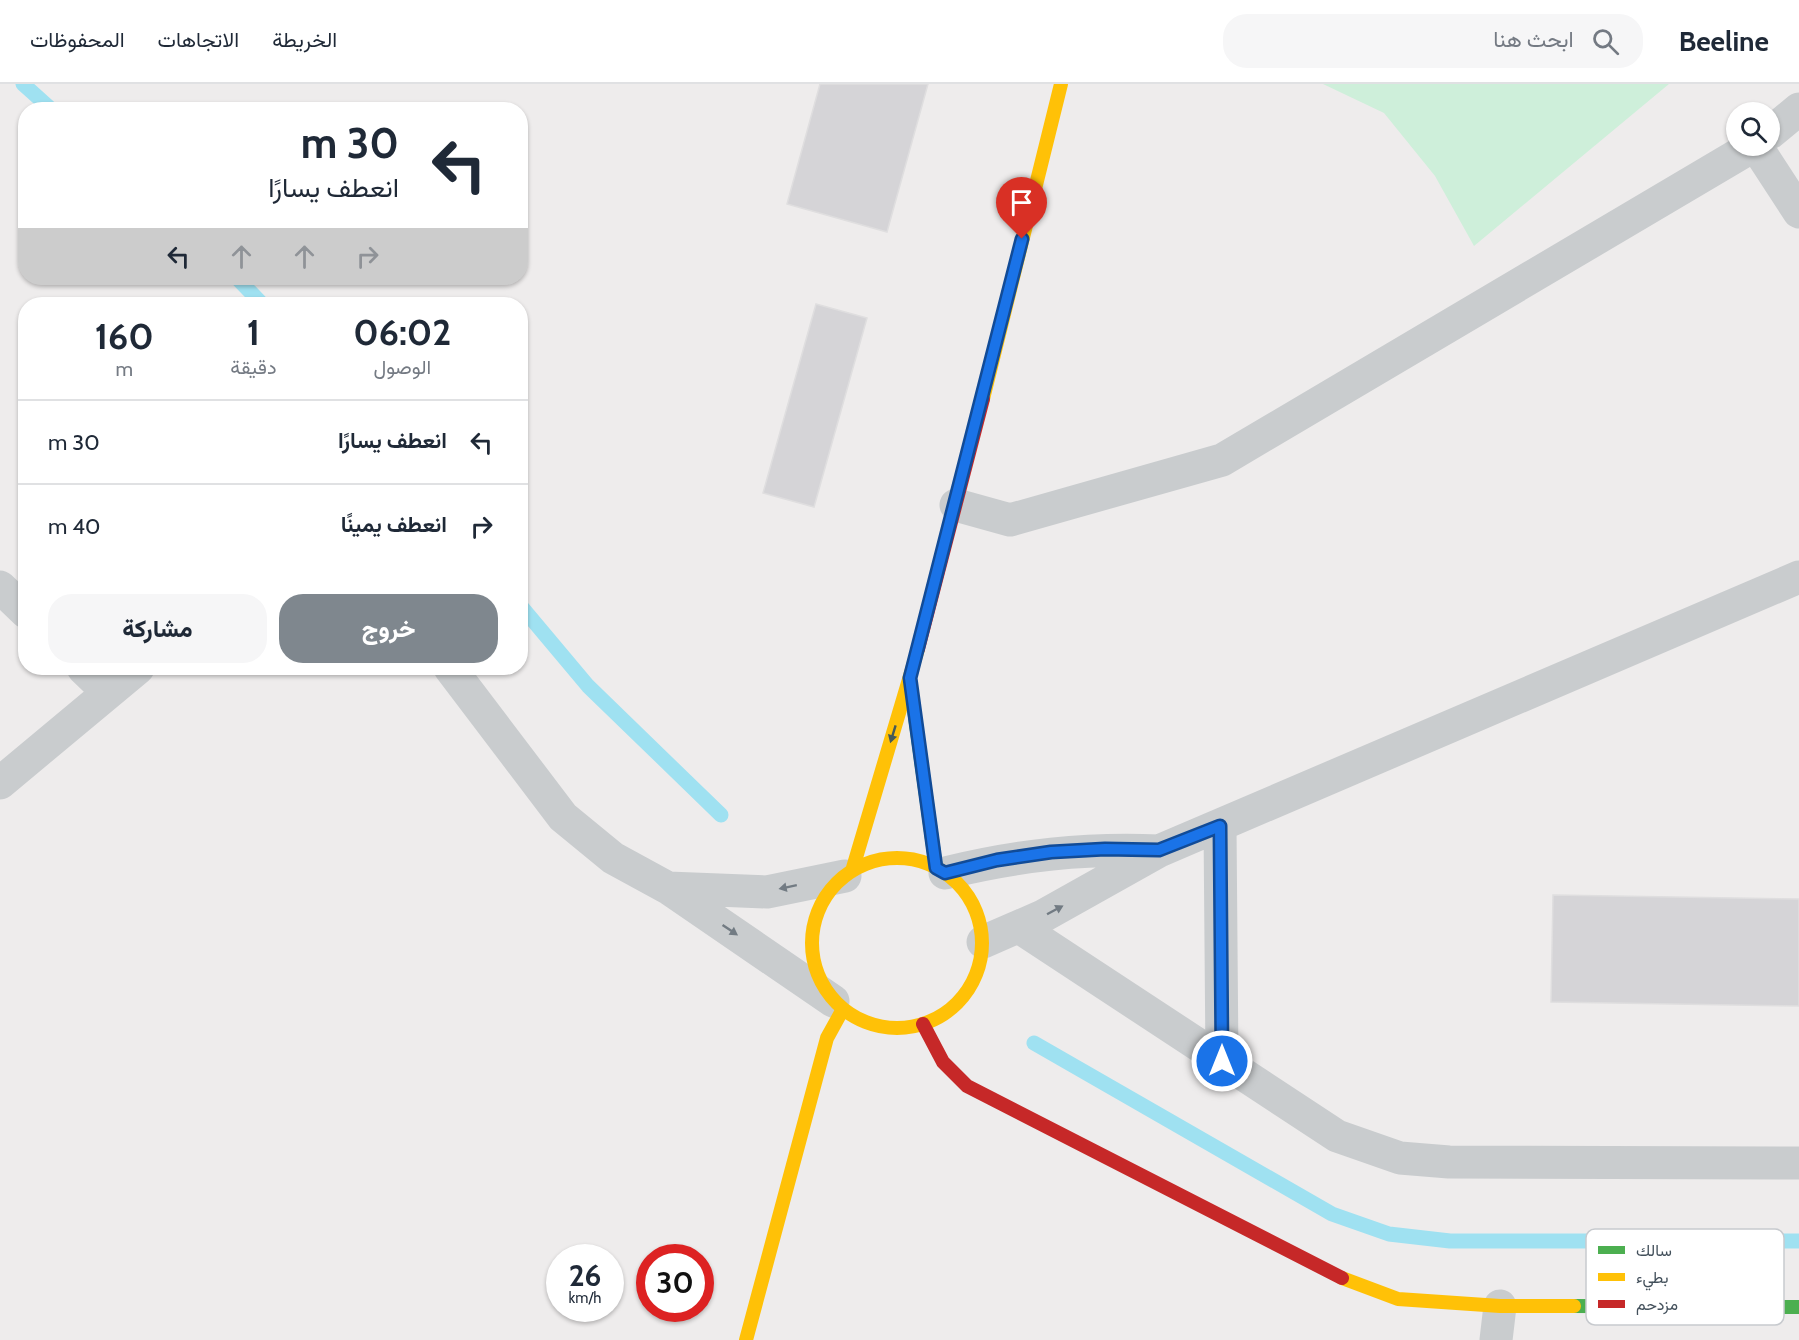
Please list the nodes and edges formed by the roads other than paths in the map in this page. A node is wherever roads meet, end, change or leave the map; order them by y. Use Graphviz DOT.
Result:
graph roads {
  1 [pos="1060,84"];
  2 [pos="1799,109"];
  3 [pos="1780,125"];
  4 [pos="1738,156"];
  5 [pos="1762,156"];
  6 [pos="1799,212"];
  7 [pos="956,505"];
  8 [pos="1799,577"];
  9 [pos="0,587"];
  10 [pos="18,604"];
  11 [pos="90,675"];
  12 [pos="129,675"];
  13 [pos="455,675"];
  14 [pos="910,678"];
  15 [pos="108,692"];
  16 [pos="0,783"];
  17 [pos="1220,826"];
  18 [pos="1159,850"];
  19 [pos="941,870"];
  20 [pos="848,873"];
  21 [pos="668,888"];
  22 [pos="1019,927"];
  23 [pos="982,942"];
  24 [pos="838,1005"];
  25 [pos="923,1024"];
  26 [pos="1222,1061"];
  27 [pos="1799,1163"];
  28 [pos="1500,1306"];
  29 [pos="1586,1306"];
  30 [pos="1784,1307"];
  31 [pos="1799,1307"];
  32 [pos="746,1340"];
  33 [pos="1497,1340"];
  1 -- 7 [label="street"];
  2 -- 3 [label="street"];
  4 -- 7 [label="street"];
  5 -- 6 [label="street"];
  7 -- 14 [label="street"];
  8 -- 17 [label="street"];
  9 -- 10 [label="street"];
  11 -- 15 [label="street"];
  12 -- 15 [label="street"];
  13 -- 21 [label="street"];
  14 -- 19 [label="street"];
  14 -- 20 [label="street, one-way"];
  15 -- 16 [label="street"];
  17 -- 18 [label="street"];
  17 -- 26 [label="street"];
  18 -- 19 [label="street"];
  22 -- 18 [label="street, one-way"];
  19 -- 20 [label="street"];
  19 -- 23 [label="street"];
  20 -- 21 [label="street, one-way"];
  20 -- 24 [label="street"];
  21 -- 24 [label="street, one-way"];
  22 -- 23 [label="street"];
  22 -- 26 [label="street"];
  23 -- 25 [label="street"];
  24 -- 25 [label="street"];
  24 -- 32 [label="street"];
  25 -- 28 [label="street"];
  26 -- 27 [label="street"];
  28 -- 29 [label="street"];
  28 -- 33 [label="street"];
  30 -- 31 [label="street"];
}
